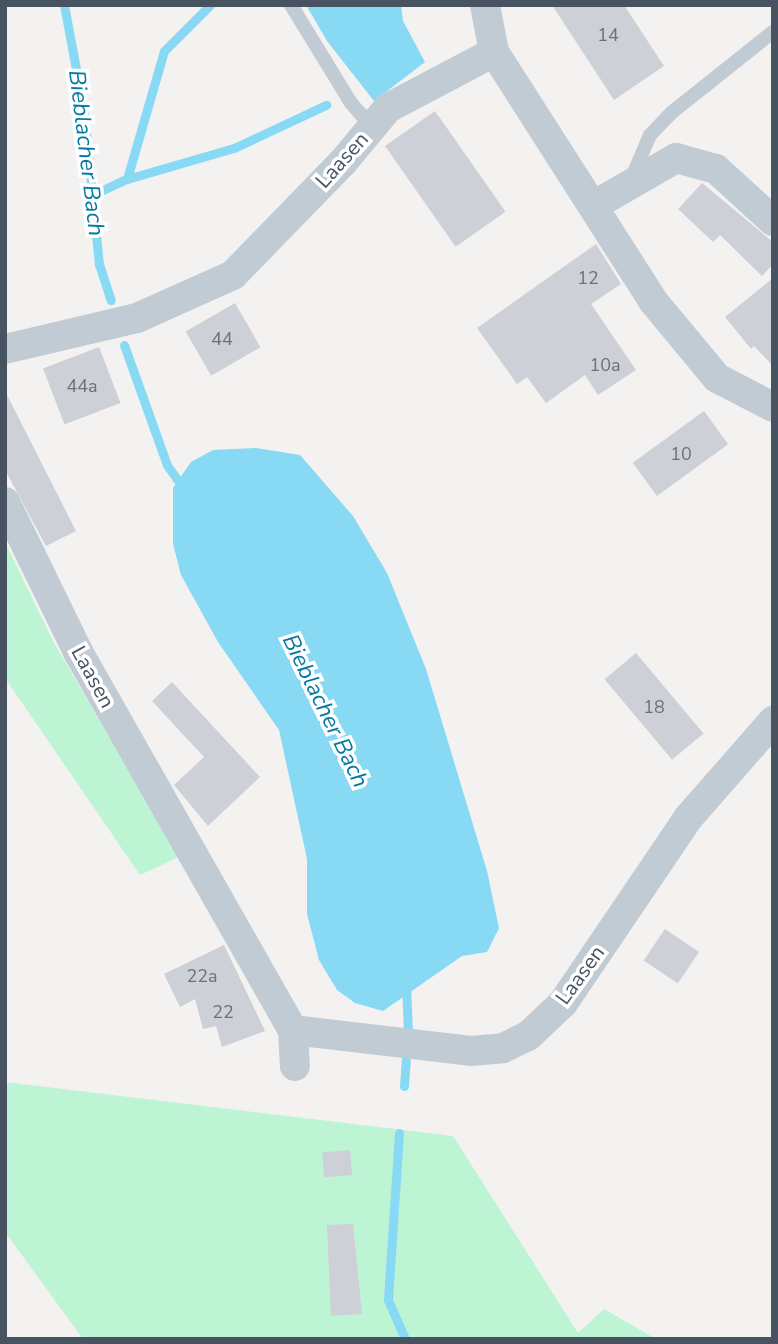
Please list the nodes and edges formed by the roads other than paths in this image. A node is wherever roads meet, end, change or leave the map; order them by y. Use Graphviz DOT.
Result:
graph roads {
  1 [pos="291,5"];
  2 [pos="485,5"];
  3 [pos="773,32"];
  4 [pos="494,52"];
  5 [pos="372,127"];
  6 [pos="629,182"];
  7 [pos="593,206"];
  8 [pos="773,221"];
  9 [pos="5,349"];
  10 [pos="773,407"];
  11 [pos="5,502"];
  12 [pos="773,721"];
  13 [pos="293,1030"];
  14 [pos="295,1066"];
  1 -- 5 [label="lane"];
  2 -- 4 [label="street"];
  3 -- 6 [label="lane"];
  4 -- 5 [label="street, Laasen"];
  4 -- 7 [label="street"];
  5 -- 9 [label="street, Laasen"];
  6 -- 7 [label="street"];
  6 -- 8 [label="street"];
  7 -- 10 [label="street"];
  11 -- 13 [label="street, Laasen"];
  12 -- 13 [label="street, Laasen"];
  13 -- 14 [label="street, Laasen"];
}
